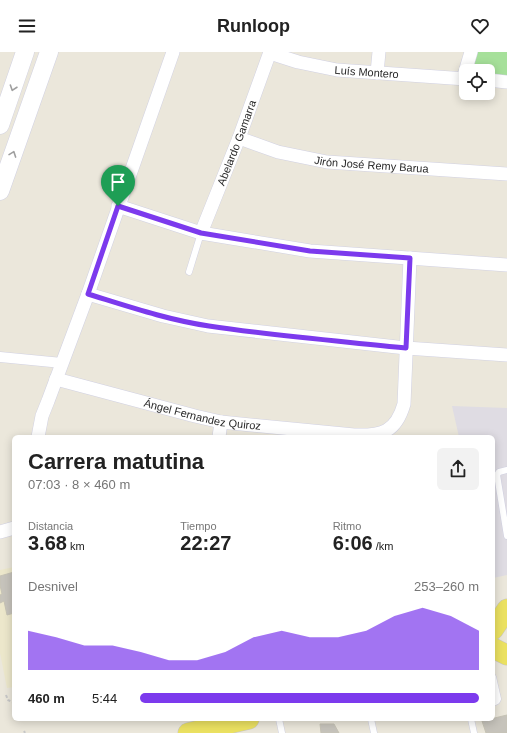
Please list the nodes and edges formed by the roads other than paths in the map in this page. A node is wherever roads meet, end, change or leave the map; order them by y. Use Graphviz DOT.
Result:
graph roads {
  1 [pos="25,52"];
  2 [pos="49,52"];
  3 [pos="173,52"];
  4 [pos="380,52"];
  5 [pos="471,52"];
  6 [pos="270,53"];
  7 [pos="468,64"];
  8 [pos="377,73"];
  9 [pos="459,79"];
  10 [pos="495,81"];
  11 [pos="507,82"];
  12 [pos="0,125"];
  13 [pos="239,138"];
  14 [pos="507,174"];
  15 [pos="0,191"];
  16 [pos="118,206"];
  17 [pos="201,233"];
  18 [pos="410,258"];
  19 [pos="507,265"];
  20 [pos="189,272"];
  21 [pos="88,294"];
  22 [pos="406,348"];
  23 [pos="507,355"];
  24 [pos="0,357"];
  25 [pos="62,363"];
  26 [pos="56,380"];
  27 [pos="221,422"];
  28 [pos="38,435"];
  29 [pos="219,435"];
  30 [pos="354,435"];
  31 [pos="374,435"];
  32 [pos="507,470"];
  33 [pos="12,529"];
  34 [pos="0,532"];
  35 [pos="507,536"];
  36 [pos="503,611"];
  37 [pos="495,626"];
  38 [pos="495,649"];
  39 [pos="507,655"];
  40 [pos="507,658"];
  41 [pos="495,661"];
  42 [pos="495,686"];
  43 [pos="495,702"];
  44 [pos="240,721"];
  45 [pos="279,721"];
  46 [pos="371,721"];
  47 [pos="471,721"];
  48 [pos="188,733"];
  49 [pos="282,733"];
  50 [pos="374,733"];
  51 [pos="474,733"];
  1 -- 12 [label="main road, one-way"];
  15 -- 2 [label="main road, one-way"];
  3 -- 16 [label="street"];
  4 -- 8 [label="street"];
  5 -- 7 [label="street"];
  6 -- 8 [label="street, Luís Montero"];
  6 -- 13 [label="street, Abelardo Gamarra"];
  8 -- 9 [label="street, Luís Montero"];
  10 -- 11 [label="street"];
  13 -- 14 [label="street, Jirón José Remy Barua"];
  13 -- 17 [label="street, Abelardo Gamarra"];
  16 -- 17 [label="street"];
  16 -- 21 [label="street"];
  17 -- 18 [label="street"];
  17 -- 20 [label="lane"];
  18 -- 19 [label="street"];
  18 -- 22 [label="street, Ángel Fernandez Quiroz"];
  21 -- 22 [label="street"];
  21 -- 25 [label="street"];
  22 -- 23 [label="street"];
  22 -- 31 [label="street, Ángel Fernandez Quiroz"];
  24 -- 25 [label="street"];
  25 -- 26 [label="street"];
  26 -- 27 [label="street, Ángel Fernandez Quiroz"];
  26 -- 28 [label="street"];
  27 -- 29 [label="street"];
  27 -- 30 [label="street, Ángel Fernandez Quiroz"];
  32 -- 35 [label="lane"];
  33 -- 34 [label="street"];
  36 -- 37 [label="main road"];
  38 -- 39 [label="main road"];
  40 -- 41 [label="main road"];
  42 -- 43 [label="lane"];
  44 -- 48 [label="main road"];
  45 -- 49 [label="lane"];
  46 -- 50 [label="lane"];
  47 -- 51 [label="lane"];
}
